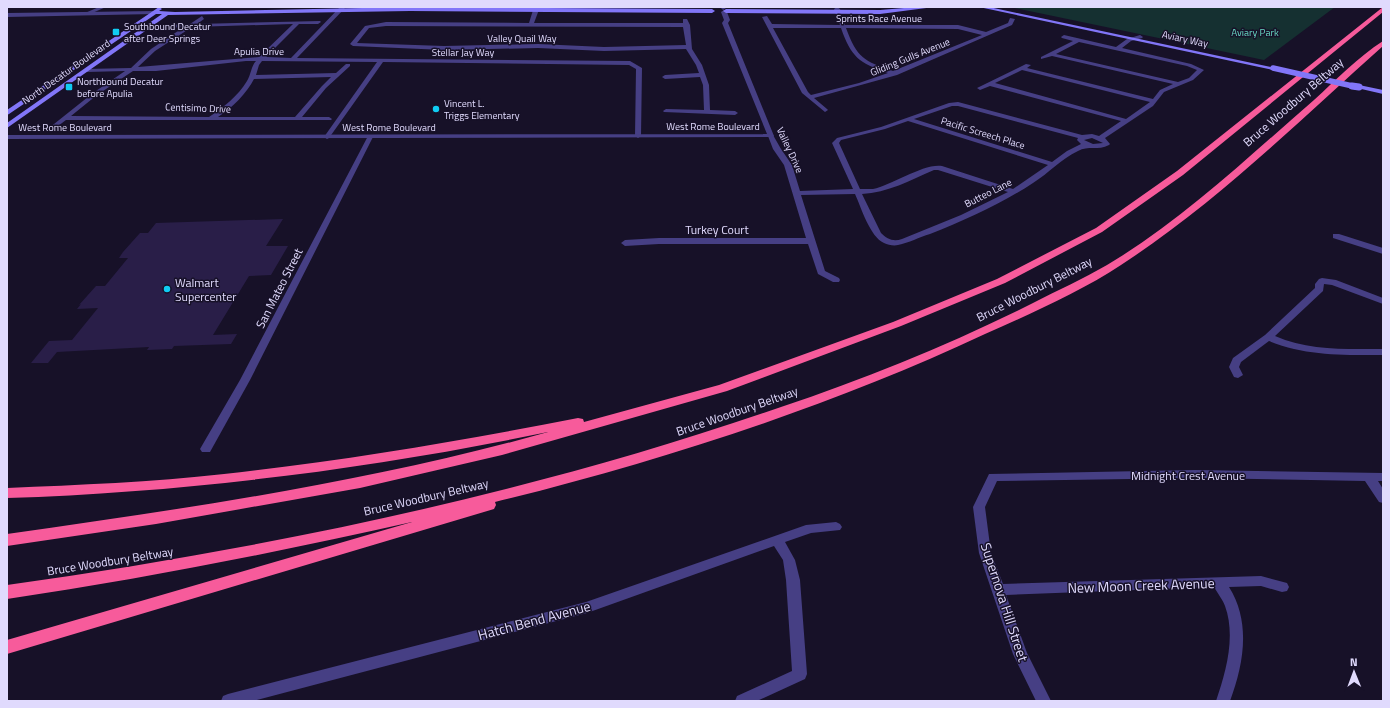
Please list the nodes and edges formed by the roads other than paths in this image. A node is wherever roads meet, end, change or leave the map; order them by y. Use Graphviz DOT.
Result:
graph roads {
  1 [pos="96,7"];
  2 [pos="103,7"];
  3 [pos="161,7"];
  4 [pos="175,7"];
  5 [pos="390,7"];
  6 [pos="503,7"];
  7 [pos="912,7"];
  8 [pos="931,7"];
  9 [pos="982,7"];
  10 [pos="998,7"];
  11 [pos="537,8"];
  12 [pos="341,9"];
  13 [pos="715,9"];
  14 [pos="724,9"];
  15 [pos="1383,9"];
  16 [pos="838,10"];
  17 [pos="154,12"];
  18 [pos="167,12"];
  19 [pos="88,13"];
  20 [pos="7,15"];
  21 [pos="765,17"];
  22 [pos="202,18"];
  23 [pos="685,18"];
  24 [pos="1012,20"];
  25 [pos="318,22"];
  26 [pos="297,23"];
  27 [pos="726,23"];
  28 [pos="531,24"];
  29 [pos="192,25"];
  30 [pos="687,25"];
  31 [pos="167,26"];
  32 [pos="770,26"];
  33 [pos="844,26"];
  34 [pos="986,34"];
  35 [pos="1064,37"];
  36 [pos="1138,38"];
  37 [pos="1079,40"];
  38 [pos="1383,43"];
  39 [pos="689,47"];
  40 [pos="1117,49"];
  41 [pos="1126,51"];
  42 [pos="1051,54"];
  43 [pos="1042,58"];
  44 [pos="260,60"];
  45 [pos="292,60"];
  46 [pos="381,61"];
  47 [pos="1031,64"];
  48 [pos="348,65"];
  49 [pos="1022,68"];
  50 [pos="85,71"];
  51 [pos="130,71"];
  52 [pos="894,74"];
  53 [pos="337,75"];
  54 [pos="703,76"];
  55 [pos="252,77"];
  56 [pos="665,77"];
  57 [pos="990,84"];
  58 [pos="1179,84"];
  59 [pos="980,88"];
  60 [pos="1383,90"];
  61 [pos="809,97"];
  62 [pos="1154,101"];
  63 [pos="825,110"];
  64 [pos="666,111"];
  65 [pos="7,113"];
  66 [pos="707,113"];
  67 [pos="735,113"];
  68 [pos="65,118"];
  69 [pos="210,119"];
  70 [pos="297,119"];
  71 [pos="329,120"];
  72 [pos="910,120"];
  73 [pos="1128,121"];
  74 [pos="7,126"];
  75 [pos="52,128"];
  76 [pos="638,136"];
  77 [pos="772,136"];
  78 [pos="328,137"];
  79 [pos="370,137"];
  80 [pos="7,138"];
  81 [pos="1083,141"];
  82 [pos="1052,164"];
  83 [pos="858,191"];
  84 [pos="1012,192"];
  85 [pos="797,193"];
  86 [pos="1336,236"];
  87 [pos="810,241"];
  88 [pos="624,243"];
  89 [pos="1383,251"];
  90 [pos="836,280"];
  91 [pos="1383,301"];
  92 [pos="1268,337"];
  93 [pos="1383,352"];
  94 [pos="1238,375"];
  95 [pos="723,388"];
  96 [pos="206,449"];
  97 [pos="615,464"];
  98 [pos="993,477"];
  99 [pos="1369,477"];
  100 [pos="1383,477"];
  101 [pos="7,493"];
  102 [pos="1383,499"];
  103 [pos="836,527"];
  104 [pos="777,539"];
  105 [pos="7,540"];
  106 [pos="1218,582"];
  107 [pos="1282,587"];
  108 [pos="999,590"];
  109 [pos="7,592"];
  110 [pos="7,647"];
  111 [pos="228,701"];
  112 [pos="742,701"];
  113 [pos="1044,701"];
  114 [pos="1223,701"];
  1 -- 19 [label="street"];
  2 -- 19 [label="street"];
  3 -- 17 [label="main road, North Decatur Boulevard"];
  4 -- 18 [label="main road, North Decatur Boulevard"];
  5 -- 12 [label="main road"];
  6 -- 11 [label="main road"];
  7 -- 16 [label="main road"];
  8 -- 16 [label="main road"];
  9 -- 36 [label="main road, Aviary Way"];
  10 -- 36 [label="main road, Aviary Way"];
  11 -- 12 [label="main road"];
  11 -- 13 [label="main road"];
  11 -- 28 [label="street"];
  12 -- 18 [label="main road"];
  12 -- 45 [label="street"];
  13 -- 14 [label="main road"];
  13 -- 27 [label="street, Valley Drive"];
  14 -- 16 [label="main road"];
  14 -- 27 [label="street, Valley Drive"];
  15 -- 95 [label="highway, Bruce Woodbury Beltway"];
  16 -- 33 [label="street"];
  17 -- 18 [label="main road"];
  17 -- 19 [label="street"];
  17 -- 65 [label="main road, North Decatur Boulevard"];
  18 -- 50 [label="main road, North Decatur Boulevard"];
  19 -- 20 [label="street"];
  21 -- 32 [label="street"];
  22 -- 29 [label="street"];
  23 -- 30 [label="street"];
  24 -- 34 [label="street, Gliding Gulls Avenue"];
  25 -- 26 [label="street"];
  26 -- 29 [label="street"];
  26 -- 44 [label="street"];
  27 -- 77 [label="street, Valley Drive"];
  28 -- 30 [label="street"];
  28 -- 39 [label="street, Valley Quail Way"];
  29 -- 31 [label="street"];
  29 -- 51 [label="street"];
  30 -- 39 [label="street"];
  32 -- 33 [label="street, Sprints Race Avenue"];
  32 -- 61 [label="street"];
  33 -- 34 [label="street, Sprints Race Avenue"];
  33 -- 52 [label="street"];
  34 -- 52 [label="street, Gliding Gulls Avenue"];
  35 -- 37 [label="street"];
  36 -- 40 [label="street"];
  36 -- 41 [label="street"];
  36 -- 60 [label="main road, Aviary Way, bridge"];
  37 -- 40 [label="street"];
  37 -- 42 [label="street"];
  38 -- 97 [label="highway, Bruce Woodbury Beltway"];
  39 -- 54 [label="street"];
  40 -- 41 [label="street"];
  41 -- 58 [label="street"];
  42 -- 43 [label="street"];
  42 -- 58 [label="street"];
  44 -- 45 [label="street, Apulia Drive"];
  44 -- 51 [label="street, Apulia Drive"];
  44 -- 55 [label="street"];
  45 -- 46 [label="street, Stellar Jay Way"];
  46 -- 76 [label="street, Stellar Jay Way"];
  46 -- 78 [label="street"];
  47 -- 49 [label="street"];
  48 -- 53 [label="street"];
  49 -- 57 [label="street"];
  49 -- 62 [label="street"];
  50 -- 51 [label="street, Apulia Drive"];
  50 -- 74 [label="main road, North Decatur Boulevard"];
  51 -- 68 [label="street"];
  52 -- 61 [label="street, Gliding Gulls Avenue"];
  53 -- 55 [label="street"];
  53 -- 70 [label="street"];
  54 -- 56 [label="street"];
  54 -- 66 [label="street"];
  55 -- 69 [label="street"];
  57 -- 59 [label="street"];
  57 -- 73 [label="street"];
  58 -- 62 [label="street"];
  61 -- 63 [label="street"];
  62 -- 73 [label="street"];
  64 -- 66 [label="street"];
  66 -- 67 [label="street"];
  68 -- 69 [label="street, Centisimo Drive"];
  68 -- 75 [label="street"];
  69 -- 70 [label="street, Centisimo Drive"];
  70 -- 71 [label="street, Centisimo Drive"];
  72 -- 81 [label="street"];
  72 -- 82 [label="street, Pacific Screech Place"];
  72 -- 83 [label="street"];
  73 -- 81 [label="street"];
  76 -- 77 [label="street, West Rome Boulevard"];
  76 -- 79 [label="street, West Rome Boulevard"];
  77 -- 85 [label="street, Valley Drive"];
  78 -- 79 [label="street, West Rome Boulevard"];
  78 -- 80 [label="street, West Rome Boulevard"];
  79 -- 96 [label="street, San Mateo Street"];
  81 -- 82 [label="street, Butteo Lane"];
  82 -- 84 [label="street, Butteo Lane"];
  83 -- 84 [label="street"];
  83 -- 84 [label="street, Butteo Lane"];
  83 -- 85 [label="street"];
  85 -- 87 [label="street, Valley Drive"];
  86 -- 89 [label="street"];
  87 -- 88 [label="street, Turkey Court"];
  87 -- 90 [label="street, Valley Drive"];
  91 -- 92 [label="street"];
  92 -- 93 [label="street"];
  92 -- 94 [label="street"];
  95 -- 101 [label="highway"];
  95 -- 105 [label="highway, Bruce Woodbury Beltway"];
  97 -- 109 [label="highway, Bruce Woodbury Beltway"];
  97 -- 110 [label="highway"];
  98 -- 99 [label="street, Midnight Crest Avenue"];
  98 -- 108 [label="street, Supernova Hill Street"];
  99 -- 100 [label="street, Midnight Crest Avenue"];
  99 -- 102 [label="street"];
  103 -- 104 [label="street, Hatch Bend Avenue"];
  104 -- 111 [label="street, Hatch Bend Avenue"];
  104 -- 112 [label="street"];
  106 -- 107 [label="street, New Moon Creek Avenue"];
  106 -- 108 [label="street, New Moon Creek Avenue"];
  106 -- 114 [label="street"];
  108 -- 113 [label="street, Supernova Hill Street"];
}
